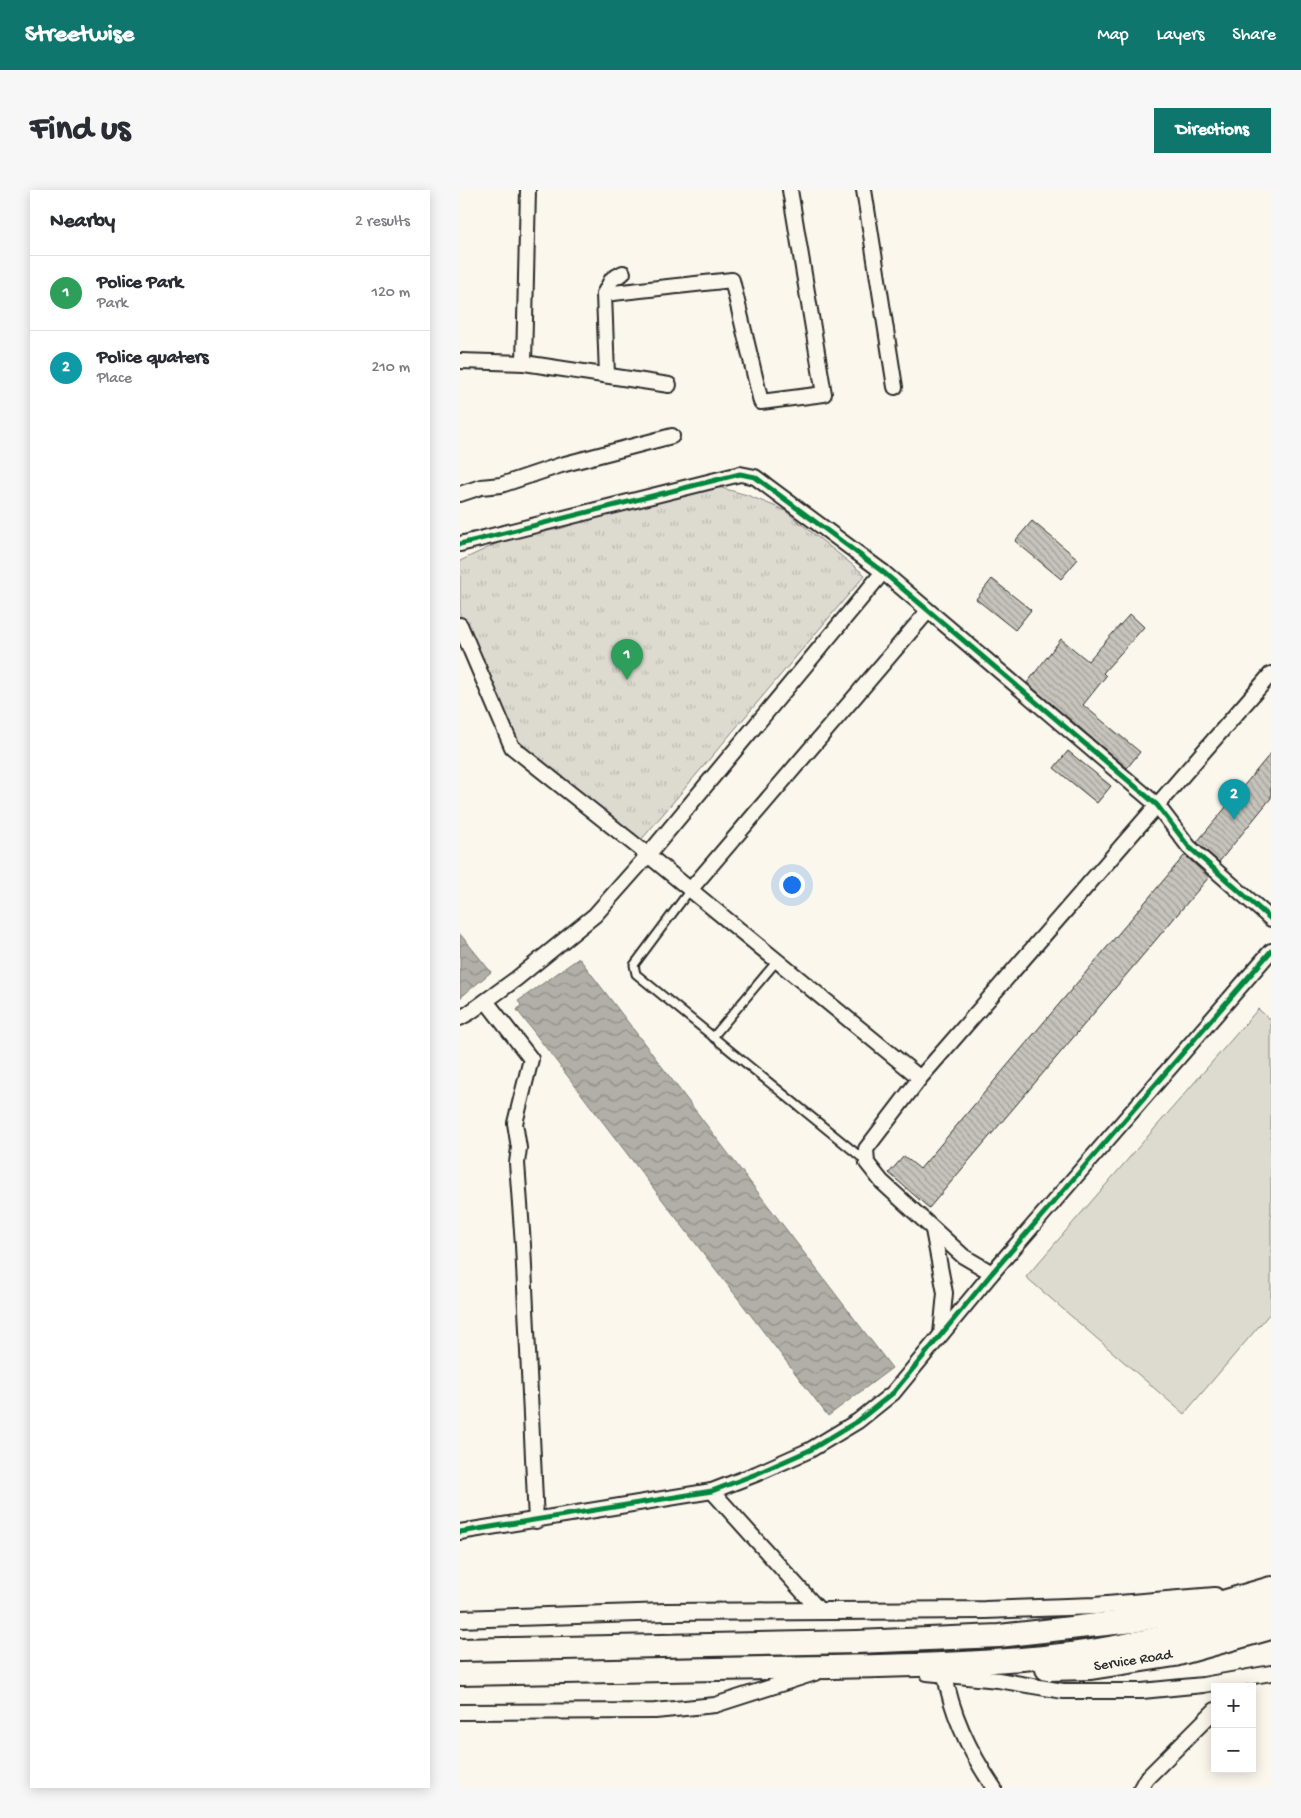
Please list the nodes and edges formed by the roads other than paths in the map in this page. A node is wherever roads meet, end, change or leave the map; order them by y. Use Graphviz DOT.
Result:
graph roads {
  1 [pos="528,190"];
  2 [pos="790,190"];
  3 [pos="864,190"];
  4 [pos="624,273"];
  5 [pos="604,294"];
  6 [pos="460,361"];
  7 [pos="524,363"];
  8 [pos="607,376"];
  9 [pos="669,384"];
  10 [pos="895,387"];
  11 [pos="672,436"];
  12 [pos="460,494"];
  13 [pos="460,544"];
  14 [pos="883,572"];
  15 [pos="928,611"];
  16 [pos="460,625"];
  17 [pos="1271,674"];
  18 [pos="1157,805"];
  19 [pos="648,855"];
  20 [pos="690,890"];
  21 [pos="1271,919"];
  22 [pos="1271,951"];
  23 [pos="777,961"];
  24 [pos="486,1001"];
  25 [pos="460,1018"];
  26 [pos="713,1037"];
  27 [pos="920,1078"];
  28 [pos="867,1163"];
  29 [pos="933,1230"];
  30 [pos="992,1273"];
  31 [pos="941,1334"];
  32 [pos="712,1491"];
  33 [pos="536,1521"];
  34 [pos="460,1532"];
  35 [pos="1265,1588"];
  36 [pos="1271,1609"];
  37 [pos="819,1610"];
  38 [pos="460,1619"];
  39 [pos="1271,1628"];
  40 [pos="460,1650"];
  41 [pos="998,1661"];
  42 [pos="834,1667"];
  43 [pos="858,1667"];
  44 [pos="1271,1673"];
  45 [pos="460,1674"];
  46 [pos="945,1675"];
  47 [pos="1242,1682"];
  48 [pos="460,1712"];
  49 [pos="1211,1714"];
  50 [pos="994,1788"];
  51 [pos="1141,1788"];
  1 -- 7 [label="street"];
  2 -- 5 [label="street"];
  3 -- 10 [label="street"];
  4 -- 5 [label="street"];
  5 -- 8 [label="street"];
  6 -- 7 [label="street"];
  7 -- 8 [label="street"];
  8 -- 9 [label="street"];
  11 -- 12 [label="street"];
  13 -- 14 [label="street"];
  14 -- 15 [label="street"];
  14 -- 19 [label="street"];
  15 -- 18 [label="street"];
  15 -- 20 [label="street"];
  16 -- 19 [label="street"];
  17 -- 18 [label="street"];
  18 -- 21 [label="street"];
  18 -- 27 [label="street"];
  19 -- 20 [label="street"];
  19 -- 24 [label="street"];
  20 -- 23 [label="street"];
  20 -- 26 [label="lane"];
  22 -- 30 [label="street"];
  23 -- 26 [label="lane"];
  23 -- 27 [label="street"];
  24 -- 25 [label="street"];
  24 -- 33 [label="street"];
  26 -- 28 [label="lane"];
  27 -- 28 [label="street"];
  28 -- 29 [label="street"];
  29 -- 30 [label="street"];
  29 -- 31 [label="street"];
  30 -- 31 [label="street"];
  31 -- 32 [label="street"];
  32 -- 33 [label="street"];
  32 -- 37 [label="street"];
  33 -- 34 [label="street"];
  35 -- 37 [label="street"];
  35 -- 40 [label="highway"];
  36 -- 41 [label="highway"];
  37 -- 38 [label="street"];
  39 -- 41 [label="highway, Service Road"];
  41 -- 43 [label="highway"];
  42 -- 43 [label="highway"];
  42 -- 45 [label="highway"];
  42 -- 48 [label="street"];
  43 -- 46 [label="street"];
  44 -- 47 [label="street"];
  46 -- 47 [label="street"];
  46 -- 50 [label="street"];
  49 -- 51 [label="street"];
}
